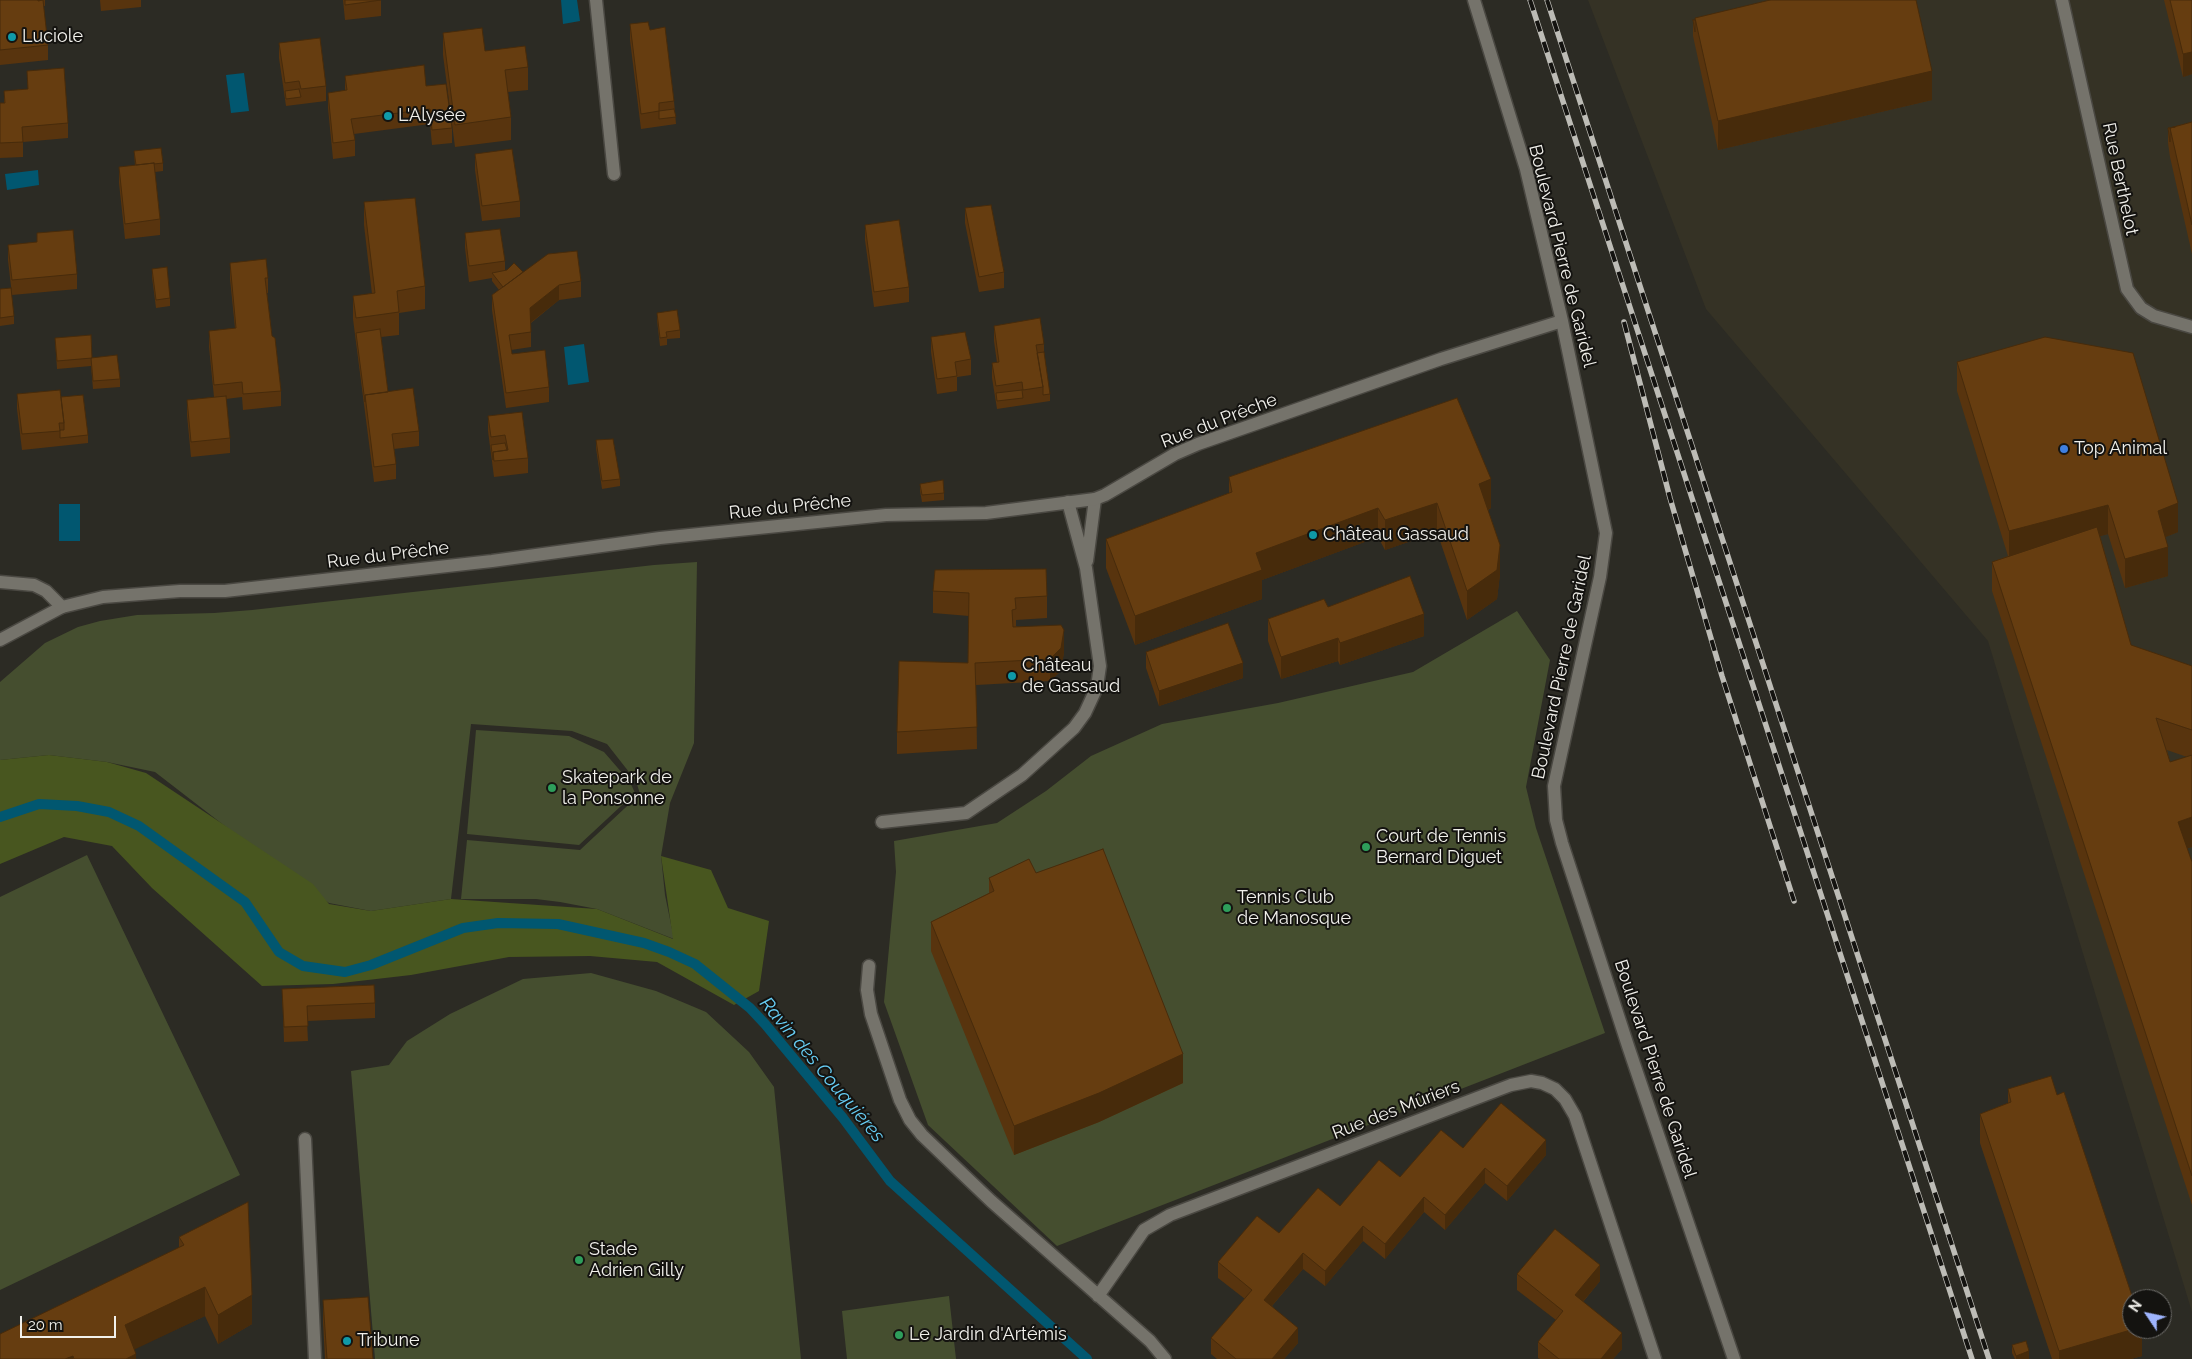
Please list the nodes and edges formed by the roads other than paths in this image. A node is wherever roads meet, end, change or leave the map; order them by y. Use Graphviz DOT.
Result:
graph roads {
  1 [pos="596,0"];
  2 [pos="1474,0"];
  3 [pos="2062,0"];
  4 [pos="614,174"];
  5 [pos="1562,321"];
  6 [pos="2192,327"];
  7 [pos="1095,499"];
  8 [pos="1068,502"];
  9 [pos="1086,568"];
  10 [pos="0,582"];
  11 [pos="62,607"];
  12 [pos="0,640"];
  13 [pos="882,822"];
  14 [pos="869,966"];
  15 [pos="305,1140"];
  16 [pos="1098,1296"];
  17 [pos="315,1359"];
  18 [pos="1165,1359"];
  19 [pos="1655,1359"];
  20 [pos="1734,1359"];
  1 -- 4 [label="street"];
  2 -- 5 [label="street, Boulevard Pierre de Garidel"];
  3 -- 6 [label="street, Rue Berthelot"];
  5 -- 7 [label="street, Rue du Prêche"];
  5 -- 20 [label="street, Boulevard Pierre de Garidel"];
  7 -- 8 [label="street, Rue du Prêche"];
  7 -- 9 [label="street"];
  8 -- 9 [label="street"];
  8 -- 11 [label="street, Rue du Prêche"];
  9 -- 13 [label="street"];
  10 -- 11 [label="street"];
  11 -- 12 [label="street, Rue du Prêche"];
  14 -- 16 [label="street"];
  15 -- 17 [label="street"];
  16 -- 18 [label="street"];
  16 -- 19 [label="street, Rue des Mûriers"];
}
